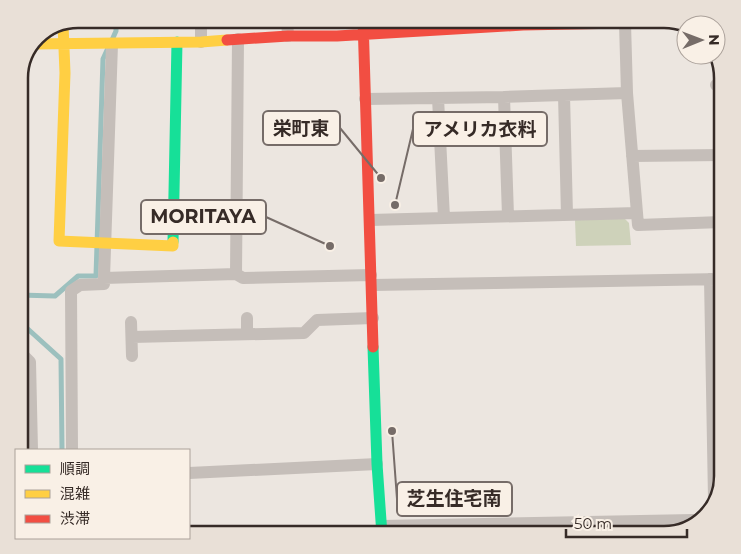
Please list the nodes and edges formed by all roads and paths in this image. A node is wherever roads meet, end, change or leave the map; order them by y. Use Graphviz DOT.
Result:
graph roads {
  1 [pos="201,28"];
  2 [pos="288,28"];
  3 [pos="363,28"];
  4 [pos="415,28"];
  5 [pos="632,28"];
  6 [pos="63,29"];
  7 [pos="363,34"];
  8 [pos="288,36"];
  9 [pos="238,39"];
  10 [pos="177,42"];
  11 [pos="201,42"];
  12 [pos="40,44"];
  13 [pos="112,44"];
  14 [pos="64,45"];
  15 [pos="627,93"];
  16 [pos="564,95"];
  17 [pos="504,97"];
  18 [pos="365,98"];
  19 [pos="438,98"];
  20 [pos="714,155"];
  21 [pos="632,156"];
  22 [pos="637,213"];
  23 [pos="567,214"];
  24 [pos="508,216"];
  25 [pos="444,218"];
  26 [pos="370,220"];
  27 [pos="714,222"];
  28 [pos="104,244"];
  29 [pos="236,274"];
  30 [pos="104,278"];
  31 [pos="714,279"];
  32 [pos="372,280"];
  33 [pos="247,318"];
  34 [pos="372,318"];
  35 [pos="131,322"];
  36 [pos="247,334"];
  37 [pos="132,337"];
  38 [pos="132,356"];
  39 [pos="28,360"];
  40 [pos="32,449"];
  41 [pos="72,449"];
  42 [pos="378,464"];
  43 [pos="190,473"];
  44 [pos="687,520"];
  45 [pos="382,526"];
  46 [pos="507,526"];
  1 -- 11 [label="street"];
  2 -- 8 [label="street"];
  3 -- 7 [label="street"];
  4 -- 7 [label="street"];
  5 -- 15 [label="street"];
  6 -- 14 [label="street"];
  7 -- 8 [label="street"];
  7 -- 18 [label="street"];
  8 -- 9 [label="street"];
  9 -- 11 [label="street"];
  9 -- 29 [label="street"];
  10 -- 11 [label="street"];
  10 -- 13 [label="street"];
  10 -- 28 [label="street"];
  12 -- 14 [label="street"];
  13 -- 14 [label="street"];
  13 -- 28 [label="street"];
  14 -- 28 [label="street"];
  15 -- 16 [label="street"];
  15 -- 21 [label="street"];
  16 -- 17 [label="street"];
  16 -- 23 [label="street"];
  17 -- 19 [label="street"];
  17 -- 24 [label="street"];
  18 -- 19 [label="street"];
  18 -- 26 [label="street"];
  19 -- 25 [label="street"];
  20 -- 21 [label="street"];
  21 -- 22 [label="street"];
  22 -- 23 [label="street"];
  22 -- 27 [label="street"];
  23 -- 24 [label="street"];
  24 -- 25 [label="street"];
  25 -- 26 [label="street"];
  26 -- 32 [label="street"];
  28 -- 30 [label="street"];
  29 -- 30 [label="street"];
  29 -- 32 [label="street"];
  30 -- 41 [label="street"];
  31 -- 32 [label="street"];
  32 -- 34 [label="street"];
  33 -- 36 [label="street"];
  34 -- 36 [label="street"];
  34 -- 42 [label="street"];
  35 -- 37 [label="street"];
  36 -- 37 [label="street"];
  37 -- 38 [label="street"];
  39 -- 40 [label="street"];
  42 -- 43 [label="street"];
  42 -- 45 [label="street"];
  44 -- 46 [label="street"];
}
